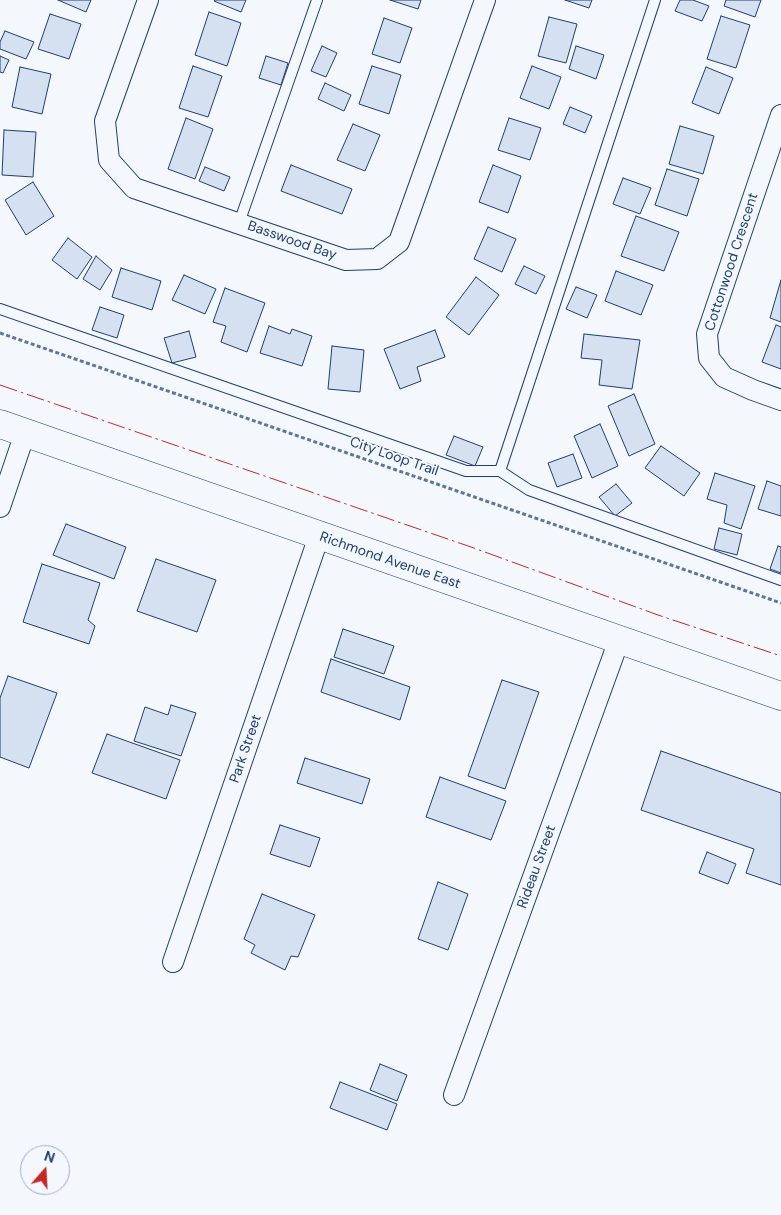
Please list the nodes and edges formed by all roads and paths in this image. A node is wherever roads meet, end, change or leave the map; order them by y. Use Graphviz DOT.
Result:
graph roads {
  1 [pos="148,0"];
  2 [pos="316,0"];
  3 [pos="486,0"];
  4 [pos="655,0"];
  5 [pos="781,115"];
  6 [pos="239,223"];
  7 [pos="0,308"];
  8 [pos="0,333"];
  9 [pos="781,400"];
  10 [pos="0,424"];
  11 [pos="25,433"];
  12 [pos="500,471"];
  13 [pos="0,507"];
  14 [pos="319,536"];
  15 [pos="781,580"];
  16 [pos="781,602"];
  17 [pos="618,640"];
  18 [pos="781,696"];
  19 [pos="173,962"];
  20 [pos="454,1095"];
  1 -- 6 [label="street, Basswood Bay"];
  2 -- 6 [label="lane"];
  3 -- 6 [label="street, Basswood Bay"];
  4 -- 12 [label="lane"];
  5 -- 9 [label="street, Cottonwood Crescent"];
  7 -- 12 [label="lane"];
  8 -- 16 [label="path, City Loop Trail"];
  10 -- 11 [label="main road, Richmond Avenue East"];
  11 -- 13 [label="street"];
  11 -- 14 [label="main road, Richmond Avenue East"];
  12 -- 15 [label="lane"];
  14 -- 17 [label="main road, Richmond Avenue East"];
  14 -- 19 [label="street, Park Street"];
  17 -- 18 [label="main road, Richmond Avenue East"];
  17 -- 20 [label="street, Rideau Street"];
}
